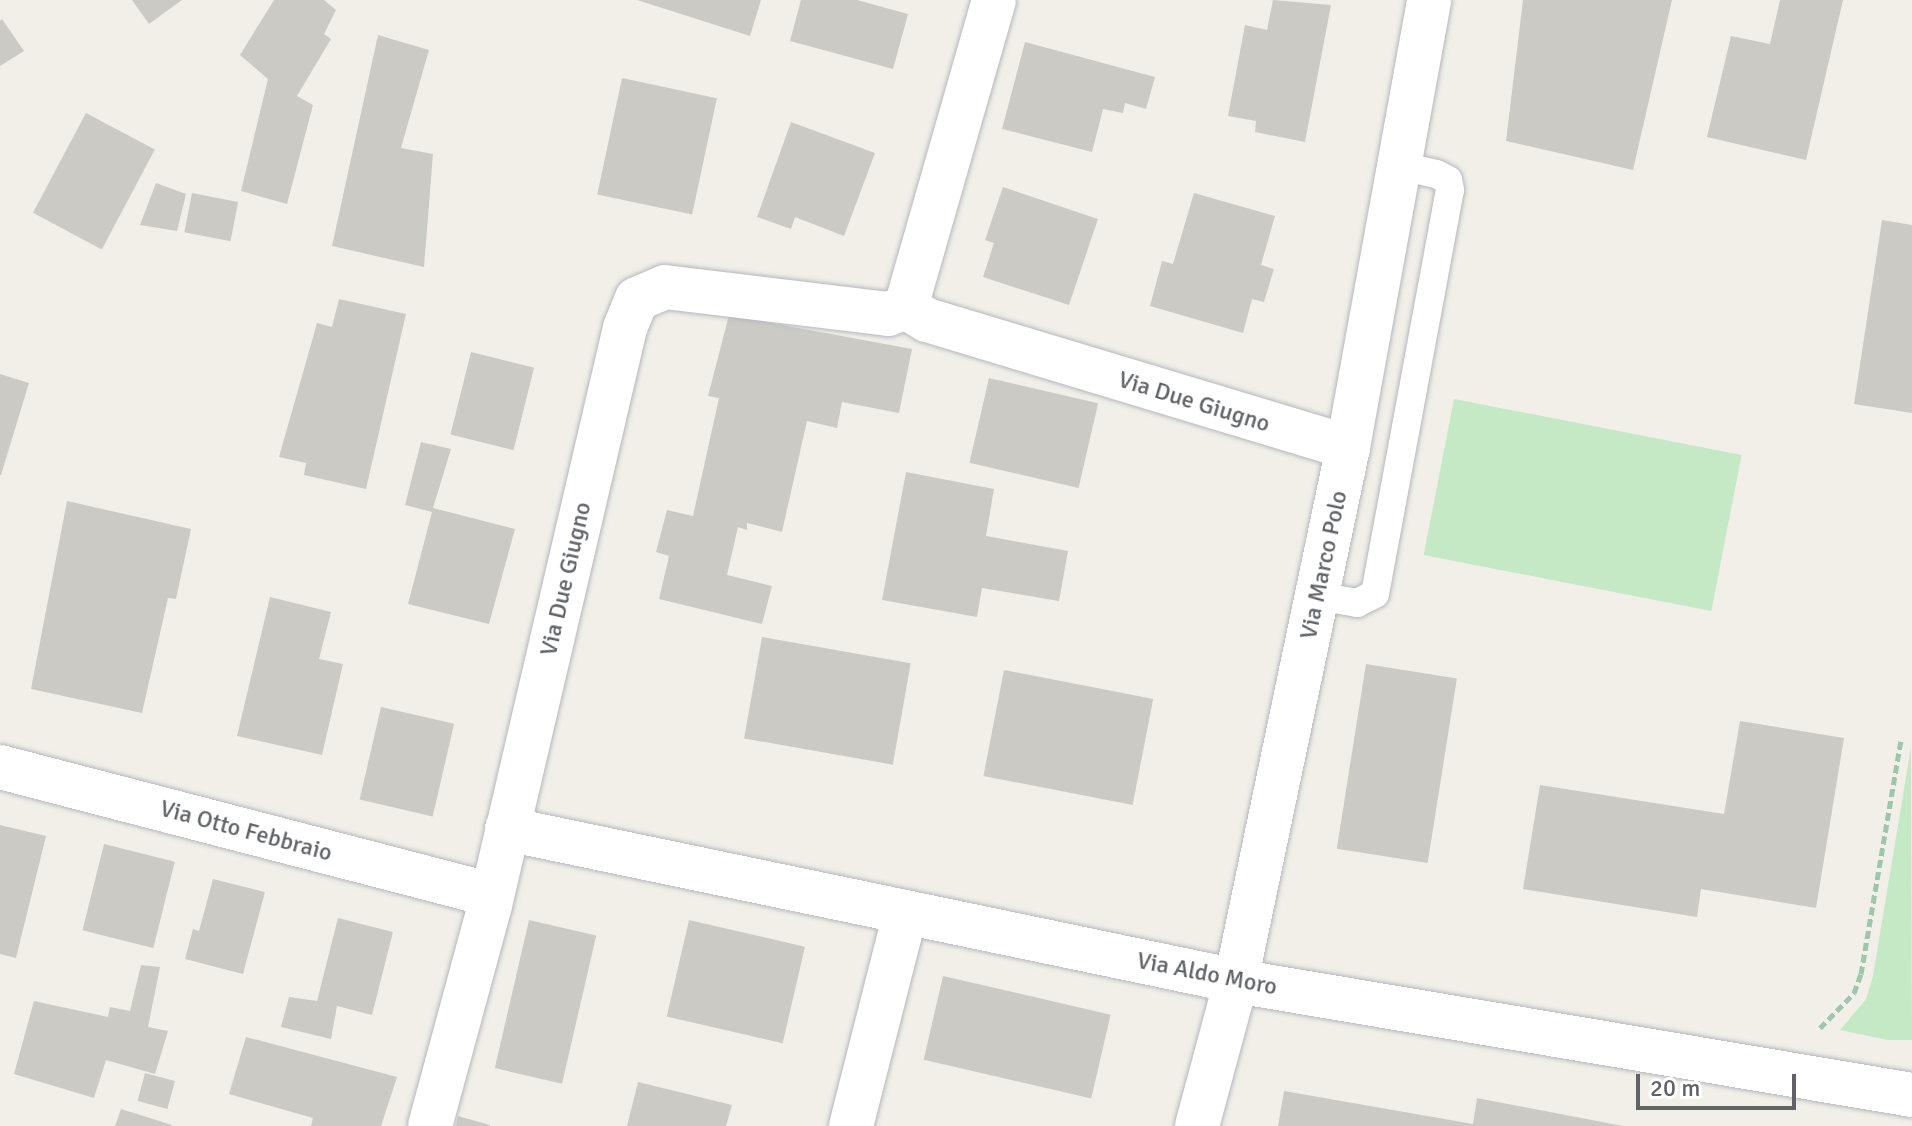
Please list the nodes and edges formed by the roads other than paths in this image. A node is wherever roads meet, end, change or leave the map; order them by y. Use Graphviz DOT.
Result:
graph roads {
  1 [pos="994,0"];
  2 [pos="1429,0"];
  3 [pos="1401,166"];
  4 [pos="906,307"];
  5 [pos="1348,447"];
  6 [pos="1317,596"];
  7 [pos="0,767"];
  8 [pos="507,829"];
  9 [pos="492,895"];
  10 [pos="905,914"];
  11 [pos="1236,981"];
  12 [pos="1912,1095"];
  13 [pos="430,1126"];
  14 [pos="851,1126"];
  15 [pos="1197,1126"];
  1 -- 4 [label="street"];
  2 -- 3 [label="street, Via Marco Polo"];
  3 -- 5 [label="street, Via Marco Polo"];
  3 -- 6 [label="lane"];
  4 -- 5 [label="street, Via Due Giugno"];
  4 -- 8 [label="street, Via Due Giugno"];
  5 -- 6 [label="street, Via Marco Polo"];
  6 -- 11 [label="street, Via Marco Polo"];
  7 -- 9 [label="street, Via Otto Febbraio"];
  8 -- 9 [label="street, Via Due Giugno"];
  8 -- 10 [label="street, Via Aldo Moro"];
  9 -- 13 [label="street, Via Due Giugno"];
  10 -- 11 [label="street, Via Aldo Moro"];
  10 -- 14 [label="street"];
  11 -- 12 [label="street, Via Aldo Moro"];
  11 -- 15 [label="street, Via Marco Polo"];
}
